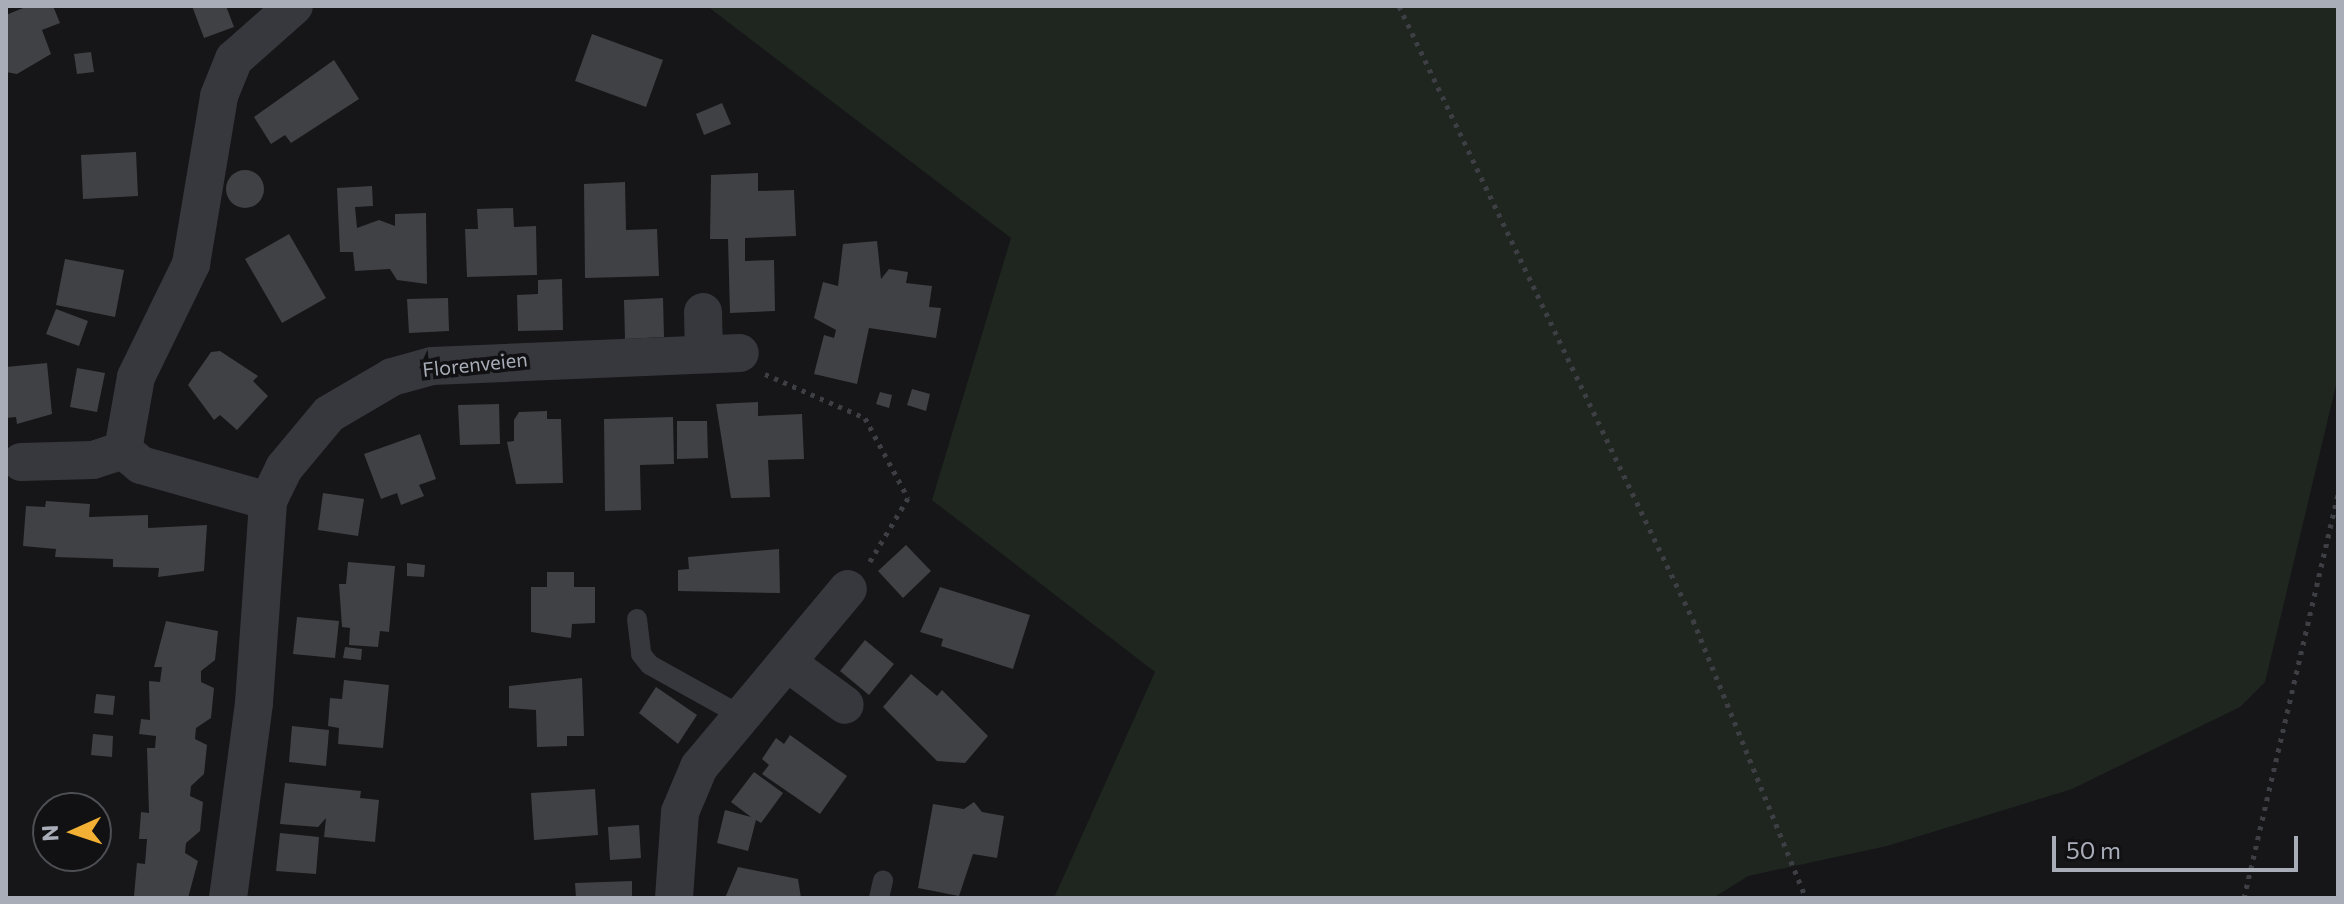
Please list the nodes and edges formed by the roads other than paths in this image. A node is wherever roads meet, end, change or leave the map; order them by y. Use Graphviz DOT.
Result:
graph roads {
  1 [pos="294,6"];
  2 [pos="703,312"];
  3 [pos="123,450"];
  4 [pos="21,462"];
  5 [pos="268,501"];
  6 [pos="848,589"];
  7 [pos="637,619"];
  8 [pos="789,664"];
  9 [pos="845,705"];
  10 [pos="740,715"];
  11 [pos="228,898"];
  12 [pos="674,898"];
  1 -- 3 [label="street"];
  2 -- 5 [label="street, Florenveien"];
  3 -- 4 [label="street"];
  3 -- 5 [label="street"];
  5 -- 11 [label="street, Florenveien"];
  6 -- 8 [label="street"];
  7 -- 10 [label="lane"];
  8 -- 9 [label="street"];
  8 -- 10 [label="street"];
  10 -- 12 [label="street"];
}
